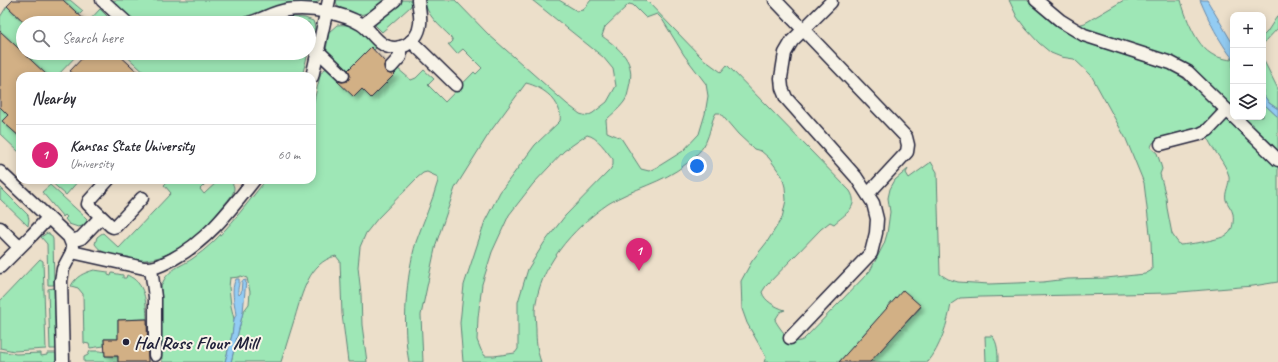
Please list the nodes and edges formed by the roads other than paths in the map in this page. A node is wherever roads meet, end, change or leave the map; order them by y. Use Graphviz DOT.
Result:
graph roads {
  1 [pos="102,0"];
  2 [pos="395,0"];
  3 [pos="418,0"];
  4 [pos="775,0"];
  5 [pos="1036,0"];
  6 [pos="831,2"];
  7 [pos="328,6"];
  8 [pos="119,16"];
  9 [pos="269,16"];
  10 [pos="363,25"];
  11 [pos="803,30"];
  12 [pos="411,41"];
  13 [pos="400,47"];
  14 [pos="318,51"];
  15 [pos="316,60"];
  16 [pos="316,60"];
  17 [pos="391,67"];
  18 [pos="313,72"];
  19 [pos="344,75"];
  20 [pos="456,85"];
  21 [pos="1230,113"];
  22 [pos="1230,115"];
  23 [pos="1237,120"];
  24 [pos="1161,144"];
  25 [pos="1278,160"];
  26 [pos="0,172"];
  27 [pos="104,184"];
  28 [pos="248,184"];
  29 [pos="868,194"];
  30 [pos="142,198"];
  31 [pos="48,218"];
  32 [pos="101,218"];
  33 [pos="0,228"];
  34 [pos="19,247"];
  35 [pos="72,247"];
  36 [pos="0,267"];
  37 [pos="151,269"];
  38 [pos="790,338"];
  39 [pos="155,355"];
  40 [pos="63,362"];
  1 -- 8 [label="street"];
  2 -- 10 [label="street"];
  3 -- 12 [label="street"];
  4 -- 11 [label="street"];
  5 -- 21 [label="street"];
  6 -- 11 [label="street"];
  7 -- 9 [label="street"];
  7 -- 10 [label="street"];
  7 -- 14 [label="street"];
  10 -- 13 [label="street"];
  11 -- 29 [label="street"];
  11 -- 29 [label="street"];
  12 -- 13 [label="street"];
  12 -- 20 [label="street"];
  13 -- 17 [label="street"];
  14 -- 16 [label="street"];
  14 -- 19 [label="street"];
  15 -- 18 [label="street"];
  22 -- 24 [label="street"];
  23 -- 25 [label="street"];
  26 -- 31 [label="street"];
  27 -- 32 [label="street"];
  28 -- 37 [label="street"];
  29 -- 38 [label="street"];
  30 -- 32 [label="street"];
  31 -- 34 [label="street"];
  31 -- 35 [label="street"];
  32 -- 35 [label="street"];
  33 -- 34 [label="street"];
  34 -- 36 [label="street"];
  35 -- 37 [label="street"];
  35 -- 40 [label="street"];
  37 -- 39 [label="street"];
}
